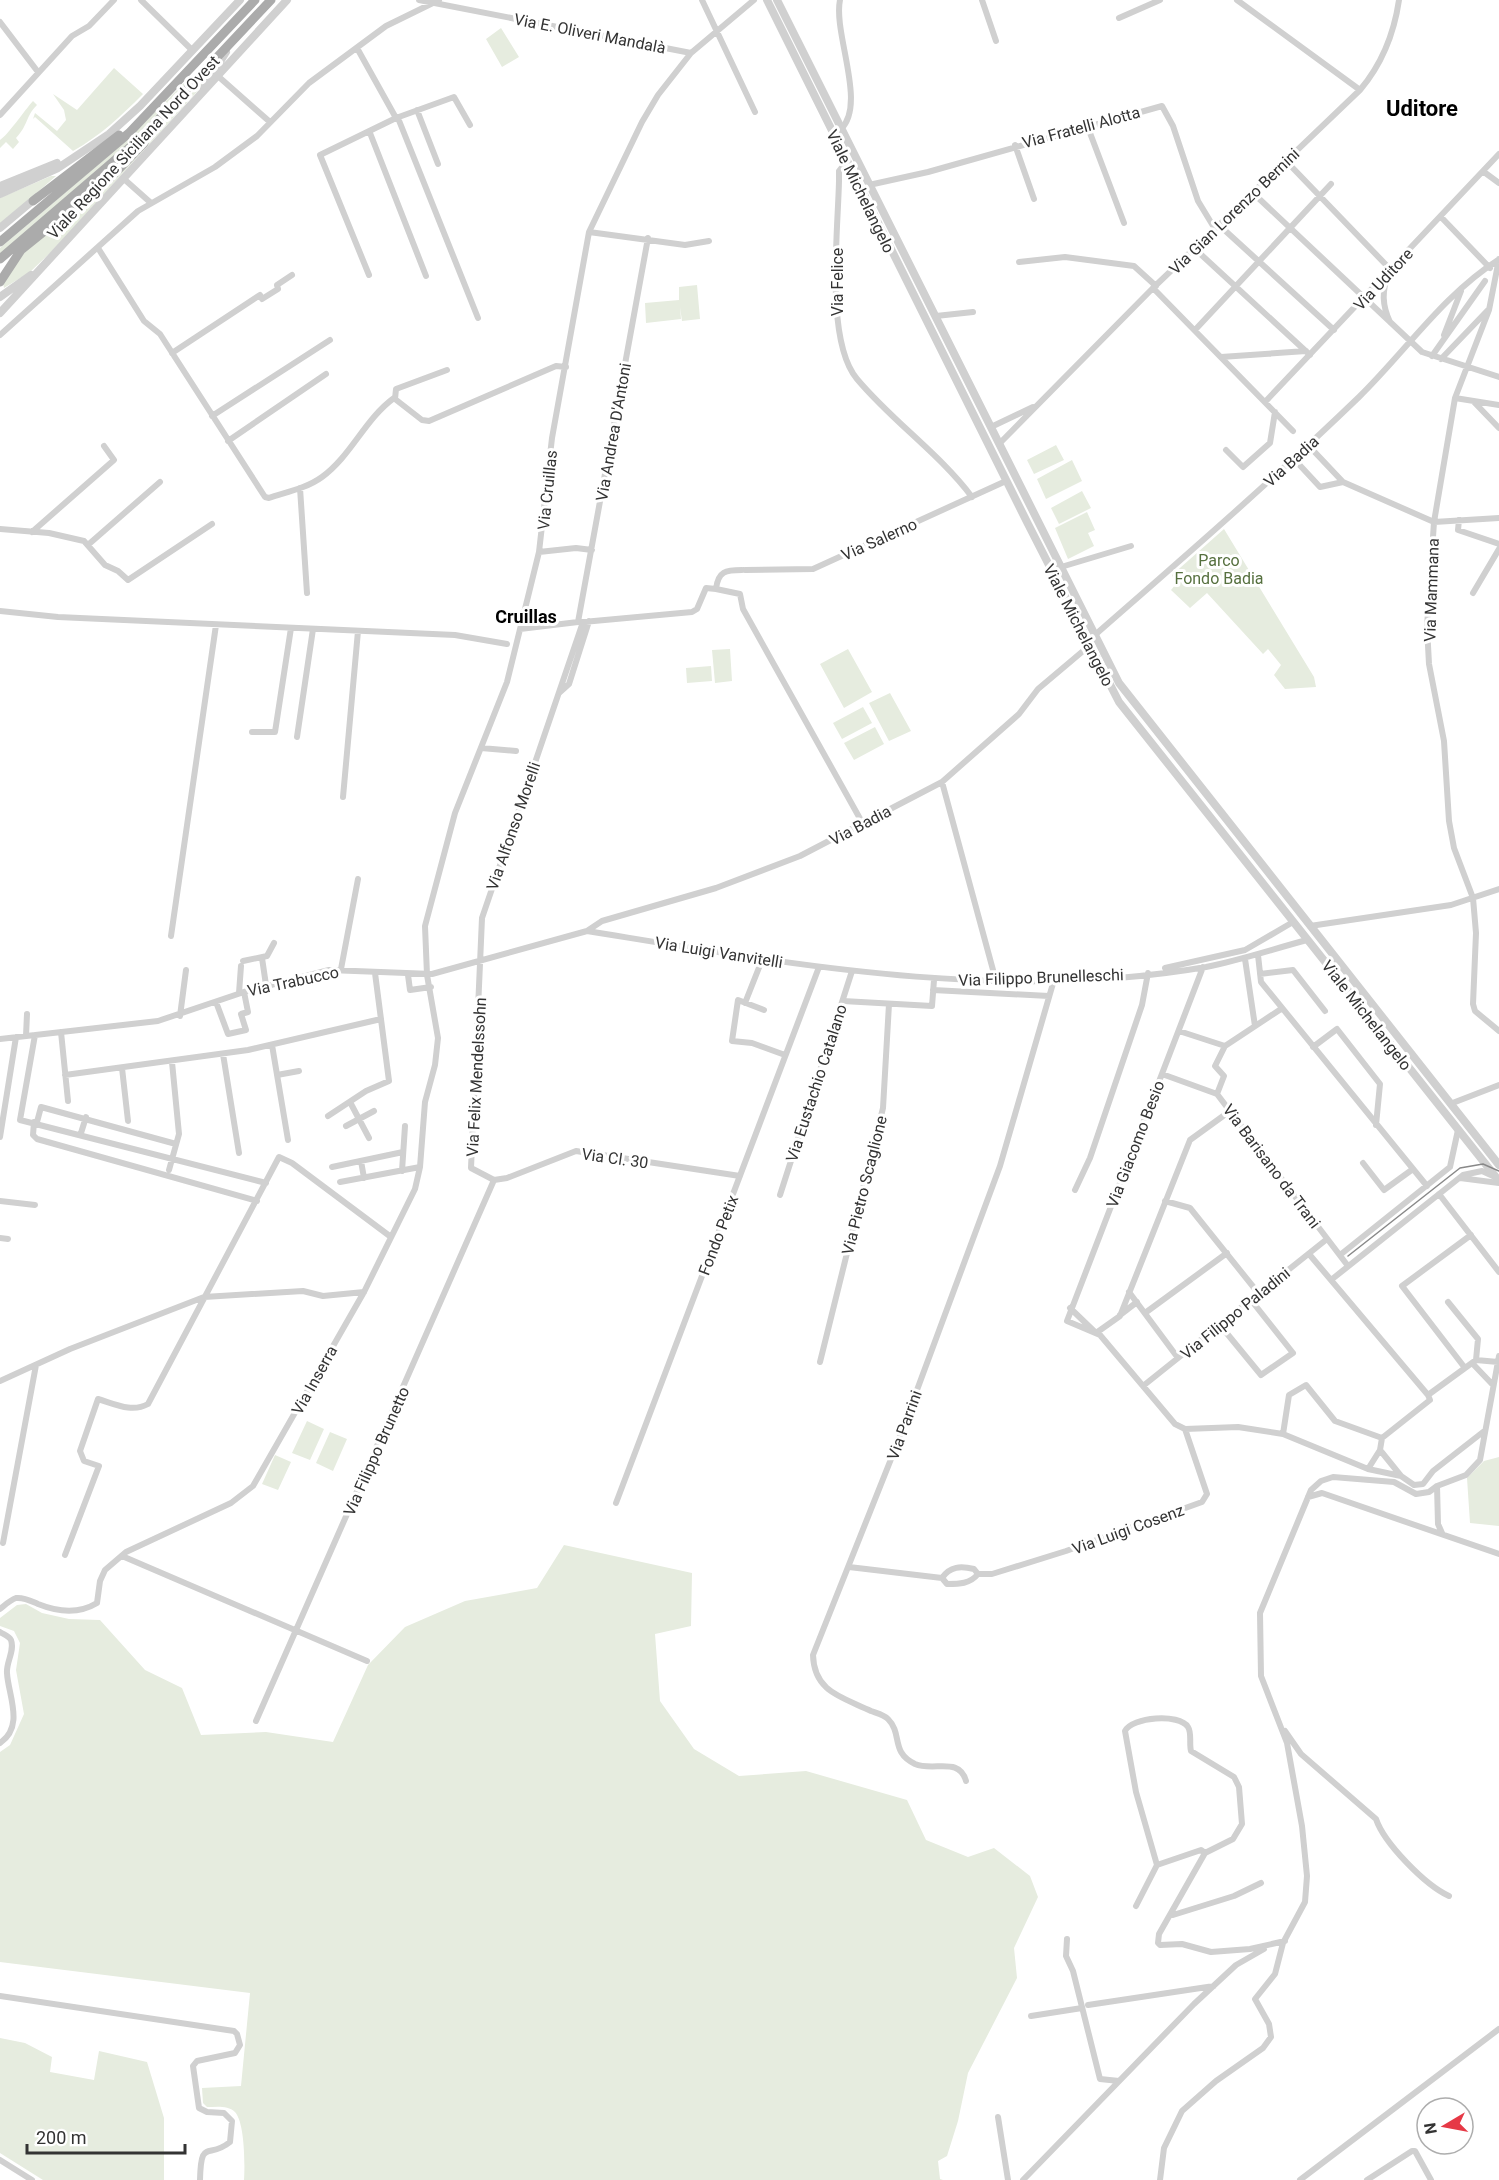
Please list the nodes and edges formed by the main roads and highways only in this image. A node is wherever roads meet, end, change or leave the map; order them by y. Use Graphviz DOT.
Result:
graph roads {
  1 [pos="255,0"];
  2 [pos="271,0"];
  3 [pos="181,97"];
  4 [pos="152,110"];
  5 [pos="33,201"];
  6 [pos="0,242"];
  7 [pos="0,259"];
  8 [pos="0,282"];
  1 -- 4 [label="main road, Viale Regione Siciliana Nord Ovest"];
  2 -- 3 [label="main road, Viale Regione Siciliana Nord Ovest"];
  3 -- 7 [label="main road, Viale Regione Siciliana Nord Ovest"];
  3 -- 8 [label="main road"];
  4 -- 5 [label="main road"];
  4 -- 6 [label="main road, Viale Regione Siciliana Nord Ovest"];
}
